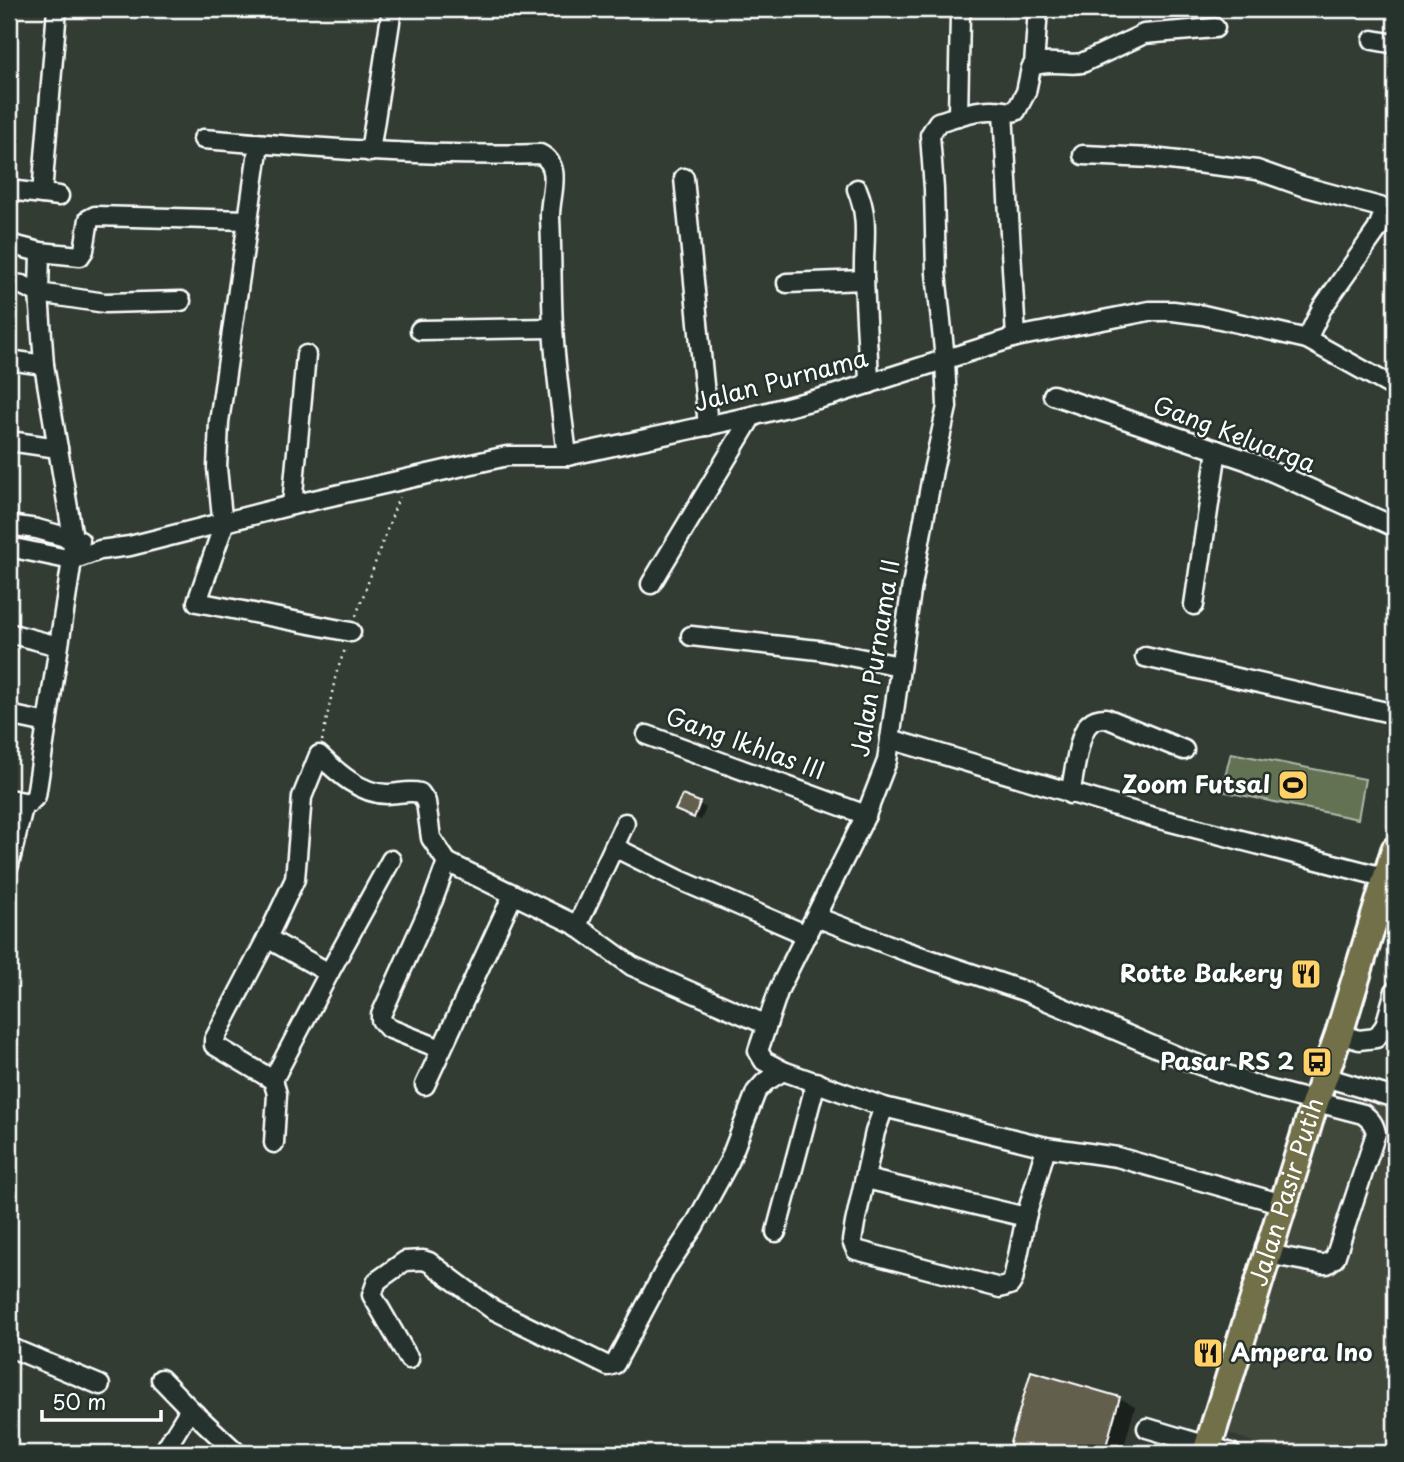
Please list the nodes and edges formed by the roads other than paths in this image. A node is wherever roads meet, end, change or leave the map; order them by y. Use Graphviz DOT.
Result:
graph roads {
  1 [pos="57,9"];
  2 [pos="392,9"];
  3 [pos="963,9"];
  4 [pos="1038,9"];
  5 [pos="1215,28"];
  6 [pos="1374,40"];
  7 [pos="1395,44"];
  8 [pos="1034,65"];
  9 [pos="1003,112"];
  10 [pos="958,116"];
  11 [pos="203,139"];
  12 [pos="259,144"];
  13 [pos="370,152"];
  14 [pos="1083,155"];
  15 [pos="684,178"];
  16 [pos="857,189"];
  17 [pos="9,190"];
  18 [pos="248,220"];
  19 [pos="9,244"];
  20 [pos="40,252"];
  21 [pos="864,280"];
  22 [pos="9,282"];
  23 [pos="786,283"];
  24 [pos="38,293"];
  25 [pos="181,301"];
  26 [pos="553,328"];
  27 [pos="420,330"];
  28 [pos="1016,337"];
  29 [pos="1307,339"];
  30 [pos="306,355"];
  31 [pos="945,359"];
  32 [pos="9,360"];
  33 [pos="44,365"];
  34 [pos="869,384"];
  35 [pos="1395,388"];
  36 [pos="1053,395"];
  37 [pos="752,416"];
  38 [pos="708,426"];
  39 [pos="9,441"];
  40 [pos="58,448"];
  41 [pos="1217,450"];
  42 [pos="567,456"];
  43 [pos="292,505"];
  44 [pos="224,522"];
  45 [pos="9,524"];
  46 [pos="1395,527"];
  47 [pos="73,538"];
  48 [pos="9,547"];
  49 [pos="100,550"];
  50 [pos="72,560"];
  51 [pos="651,584"];
  52 [pos="1194,605"];
  53 [pos="351,632"];
  54 [pos="9,634"];
  55 [pos="691,636"];
  56 [pos="58,646"];
  57 [pos="1145,657"];
  58 [pos="900,666"];
  59 [pos="1395,714"];
  60 [pos="9,715"];
  61 [pos="47,723"];
  62 [pos="647,735"];
  63 [pos="890,739"];
  64 [pos="1184,750"];
  65 [pos="1070,794"];
  66 [pos="17,801"];
  67 [pos="866,815"];
  68 [pos="625,823"];
  69 [pos="614,847"];
  70 [pos="1395,850"];
  71 [pos="391,860"];
  72 [pos="447,862"];
  73 [pos="9,865"];
  74 [pos="1391,879"];
  75 [pos="513,895"];
  76 [pos="816,918"];
  77 [pos="578,926"];
  78 [pos="807,935"];
  79 [pos="268,939"];
  80 [pos="328,973"];
  81 [pos="1395,991"];
  82 [pos="767,1025"];
  83 [pos="1339,1034"];
  84 [pos="441,1049"];
  85 [pos="783,1071"];
  86 [pos="1325,1077"];
  87 [pos="273,1080"];
  88 [pos="816,1082"];
  89 [pos="425,1085"];
  90 [pos="1395,1098"];
  91 [pos="1315,1102"];
  92 [pos="884,1107"];
  93 [pos="274,1143"];
  94 [pos="1046,1147"];
  95 [pos="866,1179"];
  96 [pos="1283,1204"];
  97 [pos="1026,1217"];
  98 [pos="776,1232"];
  99 [pos="1267,1254"];
  100 [pos="9,1347"];
  101 [pos="409,1359"];
  102 [pos="161,1379"];
  103 [pos="100,1385"];
  104 [pos="190,1409"];
  105 [pos="1147,1428"];
  106 [pos="1215,1451"];
  107 [pos="163,1453"];
  108 [pos="237,1453"];
  1 -- 17 [label="street"];
  2 -- 13 [label="street"];
  3 -- 10 [label="street"];
  4 -- 8 [label="street"];
  5 -- 8 [label="street"];
  6 -- 7 [label="street"];
  8 -- 9 [label="street"];
  9 -- 10 [label="street"];
  9 -- 28 [label="street"];
  10 -- 31 [label="street, Jalan Purnama II"];
  11 -- 12 [label="street"];
  12 -- 13 [label="street"];
  12 -- 18 [label="street"];
  13 -- 26 [label="street"];
  14 -- 29 [label="street"];
  15 -- 38 [label="street"];
  16 -- 21 [label="street"];
  18 -- 20 [label="street"];
  18 -- 44 [label="street"];
  19 -- 20 [label="street"];
  20 -- 24 [label="street"];
  21 -- 23 [label="street"];
  21 -- 34 [label="street"];
  22 -- 24 [label="street"];
  24 -- 25 [label="street"];
  24 -- 33 [label="street"];
  26 -- 27 [label="street"];
  26 -- 42 [label="street"];
  28 -- 29 [label="street, Jalan Purnama"];
  28 -- 31 [label="street, Jalan Purnama"];
  29 -- 35 [label="street, Jalan Purnama"];
  30 -- 43 [label="street"];
  31 -- 34 [label="street, Jalan Purnama"];
  31 -- 58 [label="street, Jalan Purnama II"];
  32 -- 33 [label="street"];
  33 -- 40 [label="street"];
  34 -- 37 [label="street, Jalan Purnama"];
  36 -- 41 [label="street, Gang Keluarga"];
  37 -- 38 [label="street, Jalan Purnama"];
  37 -- 51 [label="street"];
  38 -- 42 [label="street, Jalan Purnama"];
  39 -- 40 [label="street"];
  40 -- 47 [label="street"];
  41 -- 46 [label="street, Gang Keluarga"];
  41 -- 52 [label="street"];
  42 -- 43 [label="street, Jalan Purnama"];
  43 -- 44 [label="street, Jalan Purnama"];
  44 -- 49 [label="street, Jalan Purnama"];
  44 -- 53 [label="street"];
  45 -- 47 [label="street"];
  47 -- 49 [label="street"];
  47 -- 50 [label="street"];
  48 -- 50 [label="street"];
  49 -- 50 [label="street, Jalan Purnama"];
  50 -- 56 [label="street"];
  54 -- 56 [label="street"];
  55 -- 58 [label="street"];
  56 -- 61 [label="street"];
  57 -- 59 [label="street"];
  58 -- 63 [label="street, Jalan Purnama II"];
  60 -- 61 [label="street"];
  61 -- 66 [label="street"];
  62 -- 67 [label="street, Gang Ikhlas III"];
  63 -- 65 [label="street"];
  63 -- 67 [label="street, Jalan Purnama II"];
  64 -- 65 [label="street"];
  65 -- 74 [label="street"];
  66 -- 73 [label="street"];
  67 -- 76 [label="street, Jalan Purnama II"];
  68 -- 69 [label="street"];
  69 -- 77 [label="street"];
  69 -- 78 [label="street"];
  70 -- 74 [label="highway, Jalan Pasir Putih"];
  71 -- 80 [label="street"];
  72 -- 75 [label="street"];
  72 -- 79 [label="street"];
  72 -- 84 [label="street"];
  74 -- 83 [label="highway, Jalan Pasir Putih"];
  75 -- 77 [label="street"];
  75 -- 84 [label="street"];
  76 -- 78 [label="street, Jalan Purnama II"];
  76 -- 91 [label="street"];
  77 -- 82 [label="street"];
  78 -- 82 [label="street, Jalan Purnama II"];
  79 -- 80 [label="street"];
  79 -- 87 [label="street"];
  80 -- 87 [label="street"];
  81 -- 83 [label="street"];
  82 -- 85 [label="street, Jalan Purnama II"];
  83 -- 86 [label="highway, Jalan Pasir Putih"];
  84 -- 89 [label="street"];
  85 -- 88 [label="street, Jalan Purnama II"];
  85 -- 101 [label="street"];
  86 -- 90 [label="street"];
  86 -- 91 [label="highway, Jalan Pasir Putih"];
  87 -- 93 [label="street"];
  88 -- 92 [label="street, Jalan Purnama II"];
  88 -- 98 [label="street"];
  91 -- 96 [label="highway, Jalan Pasir Putih"];
  91 -- 99 [label="street"];
  92 -- 94 [label="street, Jalan Purnama II"];
  92 -- 95 [label="street"];
  94 -- 96 [label="street, Jalan Purnama II"];
  94 -- 97 [label="street"];
  95 -- 97 [label="street"];
  95 -- 97 [label="street"];
  96 -- 99 [label="highway, Jalan Pasir Putih"];
  99 -- 106 [label="highway, Jalan Pasir Putih"];
  100 -- 103 [label="street"];
  102 -- 104 [label="street"];
  104 -- 107 [label="street"];
  104 -- 108 [label="street"];
  105 -- 106 [label="street"];
}
